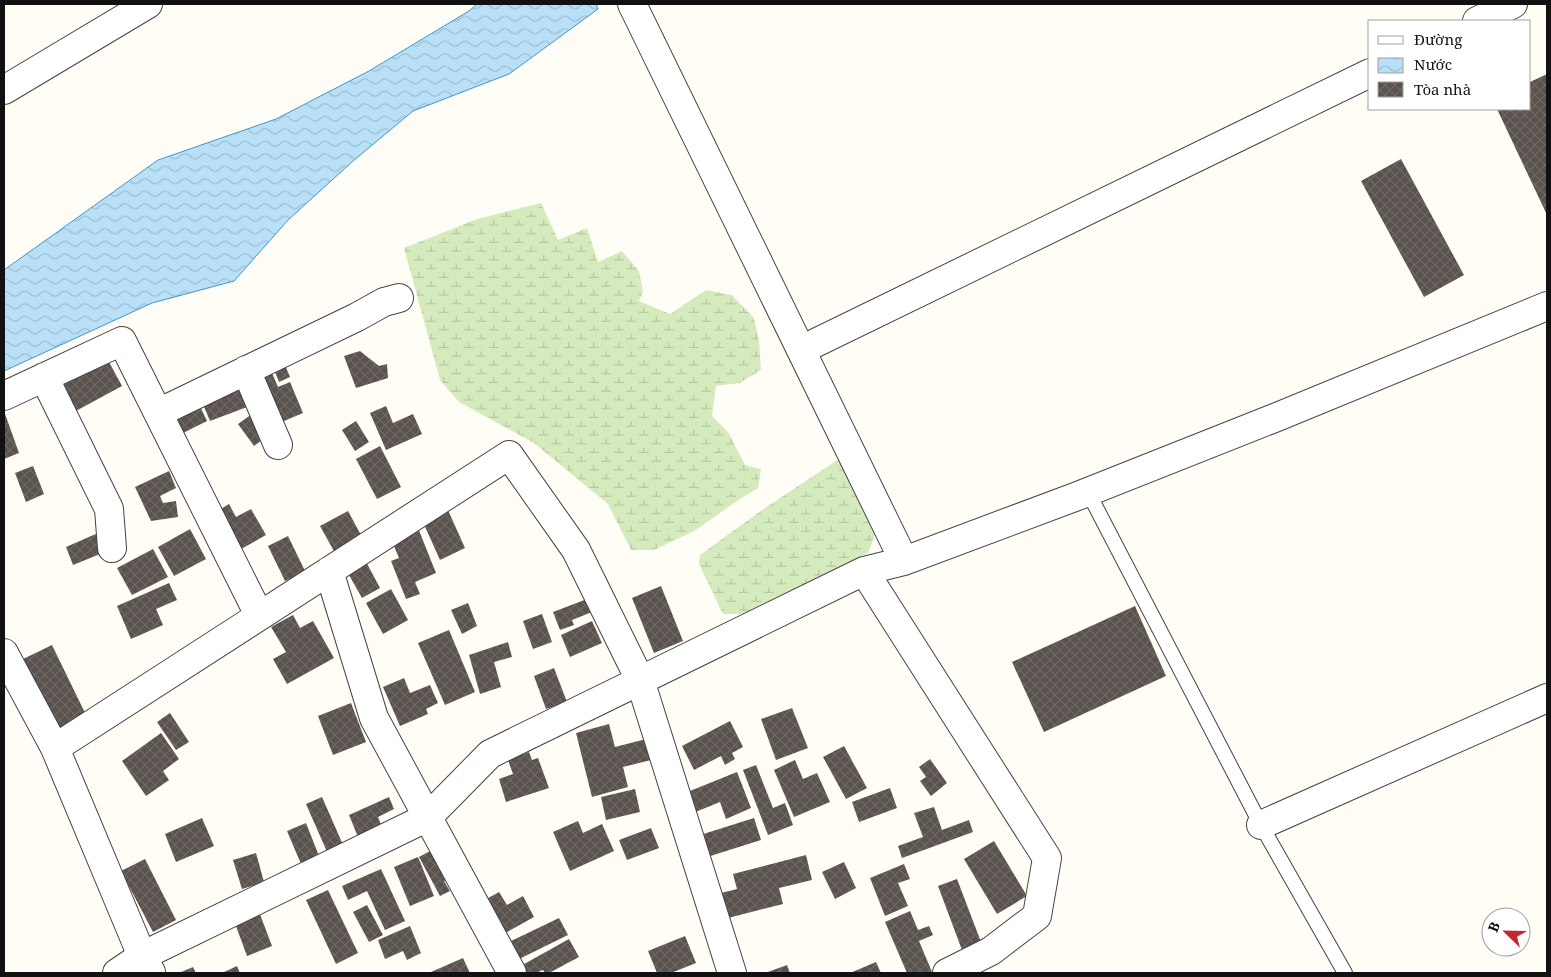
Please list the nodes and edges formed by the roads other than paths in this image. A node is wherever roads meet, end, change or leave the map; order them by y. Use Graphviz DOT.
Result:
graph roads {
  1 [pos="148,4"];
  2 [pos="1513,4"];
  3 [pos="643,8"];
  4 [pos="1479,20"];
  5 [pos="1368,75"];
  6 [pos="4,90"];
  7 [pos="399,298"];
  8 [pos="1547,306"];
  9 [pos="801,350"];
  10 [pos="246,370"];
  11 [pos="44,377"];
  12 [pos="4,396"];
  13 [pos="158,413"];
  14 [pos="278,445"];
  15 [pos="1088,492"];
  16 [pos="112,548"];
  17 [pos="904,561"];
  18 [pos="864,570"];
  19 [pos="328,571"];
  20 [pos="259,616"];
  21 [pos="4,652"];
  22 [pos="640,680"];
  23 [pos="1547,698"];
  24 [pos="55,748"];
  25 [pos="428,817"];
  26 [pos="1261,825"];
  27 [pos="147,965"];
  28 [pos="117,973"];
  29 [pos="512,973"];
  30 [pos="732,973"];
  31 [pos="947,973"];
  32 [pos="1345,973"];
  1 -- 6 [label="street"];
  2 -- 4 [label="street"];
  3 -- 9 [label="street"];
  5 -- 9 [label="street"];
  7 -- 10 [label="street"];
  8 -- 15 [label="street"];
  9 -- 17 [label="street"];
  10 -- 13 [label="street"];
  10 -- 14 [label="street"];
  11 -- 12 [label="street"];
  11 -- 13 [label="street"];
  11 -- 16 [label="street"];
  13 -- 20 [label="street"];
  15 -- 17 [label="street"];
  15 -- 26 [label="lane"];
  17 -- 18 [label="street"];
  18 -- 22 [label="street"];
  18 -- 31 [label="street"];
  19 -- 20 [label="street"];
  19 -- 22 [label="street"];
  19 -- 25 [label="street"];
  20 -- 24 [label="street"];
  21 -- 24 [label="street"];
  22 -- 25 [label="street"];
  22 -- 30 [label="street"];
  23 -- 26 [label="street"];
  24 -- 27 [label="street"];
  25 -- 27 [label="street"];
  25 -- 29 [label="street"];
  26 -- 32 [label="lane"];
  27 -- 28 [label="street"];
}
